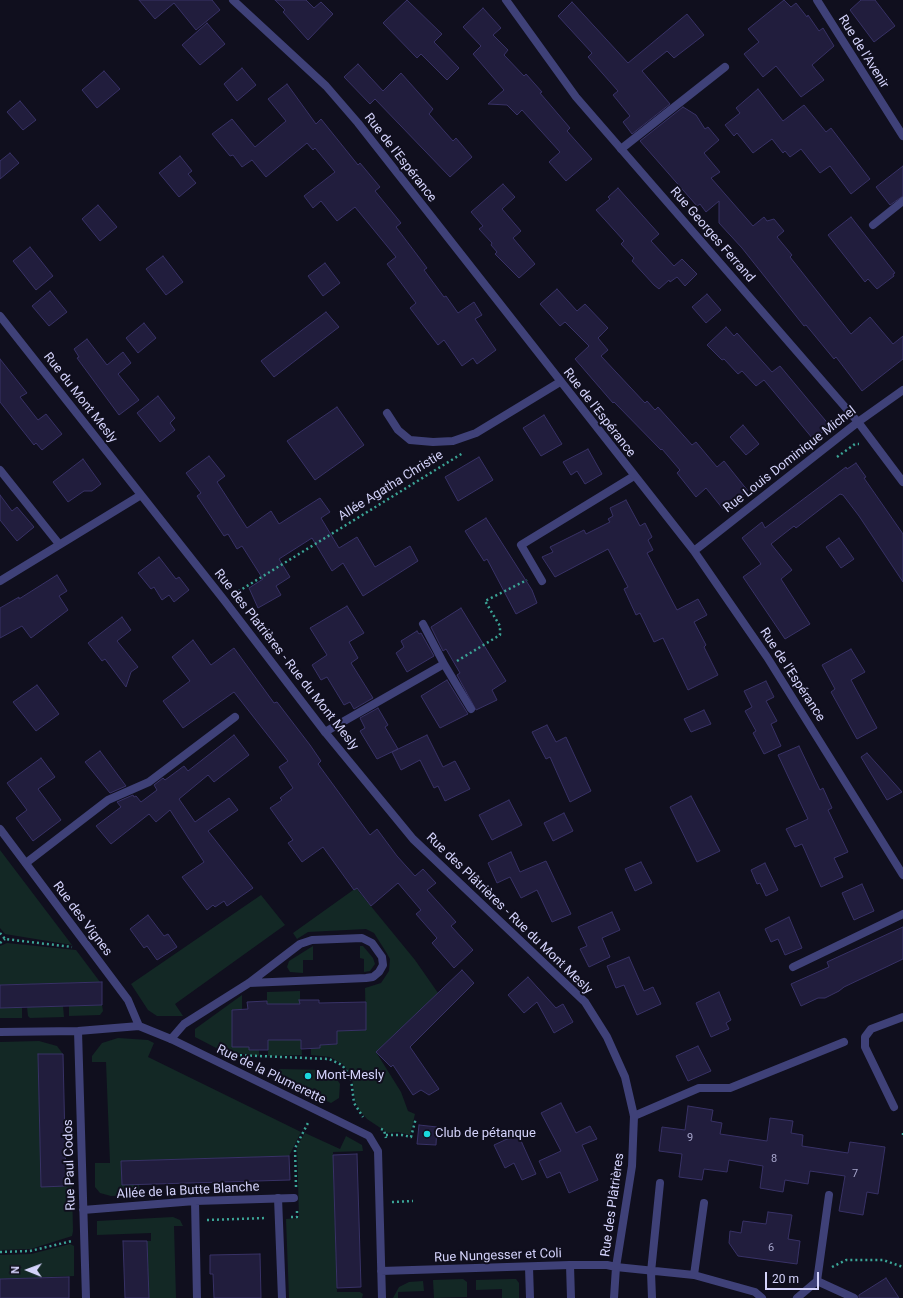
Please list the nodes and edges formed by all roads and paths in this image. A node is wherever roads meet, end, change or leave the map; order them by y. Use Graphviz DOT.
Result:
graph roads {
  1 [pos="233,0"];
  2 [pos="506,0"];
  3 [pos="817,0"];
  4 [pos="725,67"];
  5 [pos="903,136"];
  6 [pos="621,149"];
  7 [pos="903,201"];
  8 [pos="873,225"];
  9 [pos="0,316"];
  10 [pos="560,382"];
  11 [pos="903,390"];
  12 [pos="387,413"];
  13 [pos="858,422"];
  14 [pos="866,445"];
  15 [pos="466,451"];
  16 [pos="836,458"];
  17 [pos="0,470"];
  18 [pos="634,476"];
  19 [pos="903,482"];
  20 [pos="141,494"];
  21 [pos="59,544"];
  22 [pos="694,551"];
  23 [pos="540,578"];
  24 [pos="0,581"];
  25 [pos="232,596"];
  26 [pos="423,624"];
  27 [pos="445,666"];
  28 [pos="471,709"];
  29 [pos="235,716"];
  30 [pos="325,732"];
  31 [pos="0,829"];
  32 [pos="413,839"];
  33 [pos="26,863"];
  34 [pos="903,875"];
  35 [pos="903,914"];
  36 [pos="0,933"];
  37 [pos="5,940"];
  38 [pos="0,943"];
  39 [pos="76,947"];
  40 [pos="793,967"];
  41 [pos="249,983"];
  42 [pos="903,1017"];
  43 [pos="139,1026"];
  44 [pos="78,1031"];
  45 [pos="0,1032"];
  46 [pos="171,1039"];
  47 [pos="844,1042"];
  48 [pos="894,1107"];
  49 [pos="312,1116"];
  50 [pos="634,1116"];
  51 [pos="416,1118"];
  52 [pos="386,1135"];
  53 [pos="660,1183"];
  54 [pos="830,1195"];
  55 [pos="278,1198"];
  56 [pos="296,1198"];
  57 [pos="195,1201"];
  58 [pos="412,1201"];
  59 [pos="388,1202"];
  60 [pos="704,1203"];
  61 [pos="83,1210"];
  62 [pos="279,1217"];
  63 [pos="203,1220"];
  64 [pos="74,1240"];
  65 [pos="0,1252"];
  66 [pos="570,1266"];
  67 [pos="528,1267"];
  68 [pos="616,1267"];
  69 [pos="903,1267"];
  70 [pos="381,1271"];
  71 [pos="651,1272"];
  72 [pos="694,1275"];
  73 [pos="818,1277"];
  74 [pos="86,1298"];
  75 [pos="198,1298"];
  76 [pos="282,1298"];
  77 [pos="382,1298"];
  78 [pos="530,1298"];
  79 [pos="571,1298"];
  80 [pos="614,1298"];
  81 [pos="652,1298"];
  82 [pos="762,1298"];
  83 [pos="797,1298"];
  84 [pos="854,1298"];
  1 -- 10 [label="street, Rue de l'Espérance"];
  2 -- 6 [label="street, Rue Georges Ferrand"];
  3 -- 5 [label="street, Rue de l'Avenir"];
  4 -- 6 [label="street"];
  6 -- 13 [label="street, Rue Georges Ferrand"];
  7 -- 8 [label="street"];
  9 -- 20 [label="street, Rue du Mont Mesly"];
  10 -- 12 [label="street"];
  10 -- 18 [label="street, Rue de l'Espérance"];
  11 -- 13 [label="street, Rue Louis Dominique Michel"];
  13 -- 19 [label="street, Rue Georges Ferrand"];
  13 -- 22 [label="street, Rue Louis Dominique Michel"];
  14 -- 16 [label="path"];
  15 -- 25 [label="path, Allée Agatha Christie"];
  17 -- 21 [label="street"];
  18 -- 22 [label="street, Rue de l'Espérance"];
  18 -- 23 [label="street"];
  20 -- 21 [label="street"];
  20 -- 30 [label="street, Rue des Platrières - Rue du Mont Mesly"];
  21 -- 24 [label="street"];
  22 -- 34 [label="street, Rue de l'Espérance"];
  23 -- 27 [label="path"];
  26 -- 27 [label="street"];
  27 -- 28 [label="street"];
  27 -- 30 [label="street"];
  29 -- 33 [label="street"];
  30 -- 32 [label="street, Rue des Platrières - Rue du Mont Mesly"];
  31 -- 33 [label="street, Rue des Vignes"];
  32 -- 50 [label="street, Rue des Plâtrières - Rue du Mont Mesly"];
  33 -- 43 [label="street, Rue des Vignes"];
  35 -- 40 [label="street"];
  36 -- 37 [label="path"];
  37 -- 38 [label="path"];
  37 -- 39 [label="path"];
  41 -- 41 [label="street"];
  41 -- 46 [label="street"];
  42 -- 48 [label="street"];
  43 -- 44 [label="street, Rue de la Plumerette"];
  43 -- 46 [label="street, Rue de la Plumerette"];
  44 -- 45 [label="street, Rue de la Plumerette"];
  44 -- 61 [label="street, Rue Paul Codos"];
  46 -- 70 [label="street, Rue de la Plumerette"];
  47 -- 50 [label="street"];
  49 -- 56 [label="path"];
  50 -- 68 [label="street, Rue des Plâtrières"];
  51 -- 52 [label="path"];
  53 -- 71 [label="street"];
  54 -- 73 [label="street"];
  55 -- 56 [label="street, Allée de la Butte Blanche"];
  55 -- 57 [label="street, Allée de la Butte Blanche"];
  55 -- 62 [label="street"];
  56 -- 62 [label="path"];
  57 -- 61 [label="street, Allée de la Butte Blanche"];
  57 -- 75 [label="street"];
  58 -- 59 [label="path"];
  60 -- 72 [label="street"];
  61 -- 74 [label="street, Rue Paul Codos"];
  62 -- 63 [label="path"];
  62 -- 76 [label="street"];
  64 -- 65 [label="path"];
  66 -- 67 [label="street, Rue Nungesser et Coli"];
  66 -- 68 [label="street, Rue Nungesser et Coli"];
  66 -- 79 [label="street"];
  67 -- 70 [label="street, Rue Nungesser et Coli"];
  67 -- 78 [label="street"];
  68 -- 71 [label="street, Rue Nungesser et Coli"];
  68 -- 80 [label="street, Rue des Plâtrières"];
  69 -- 73 [label="path"];
  70 -- 77 [label="street, Rue de la Plumerette"];
  71 -- 72 [label="street, Rue Nungesser et Coli"];
  71 -- 81 [label="street"];
  72 -- 82 [label="street, Rue Nungesser et Coli"];
  73 -- 83 [label="street"];
  73 -- 84 [label="street"];
}
